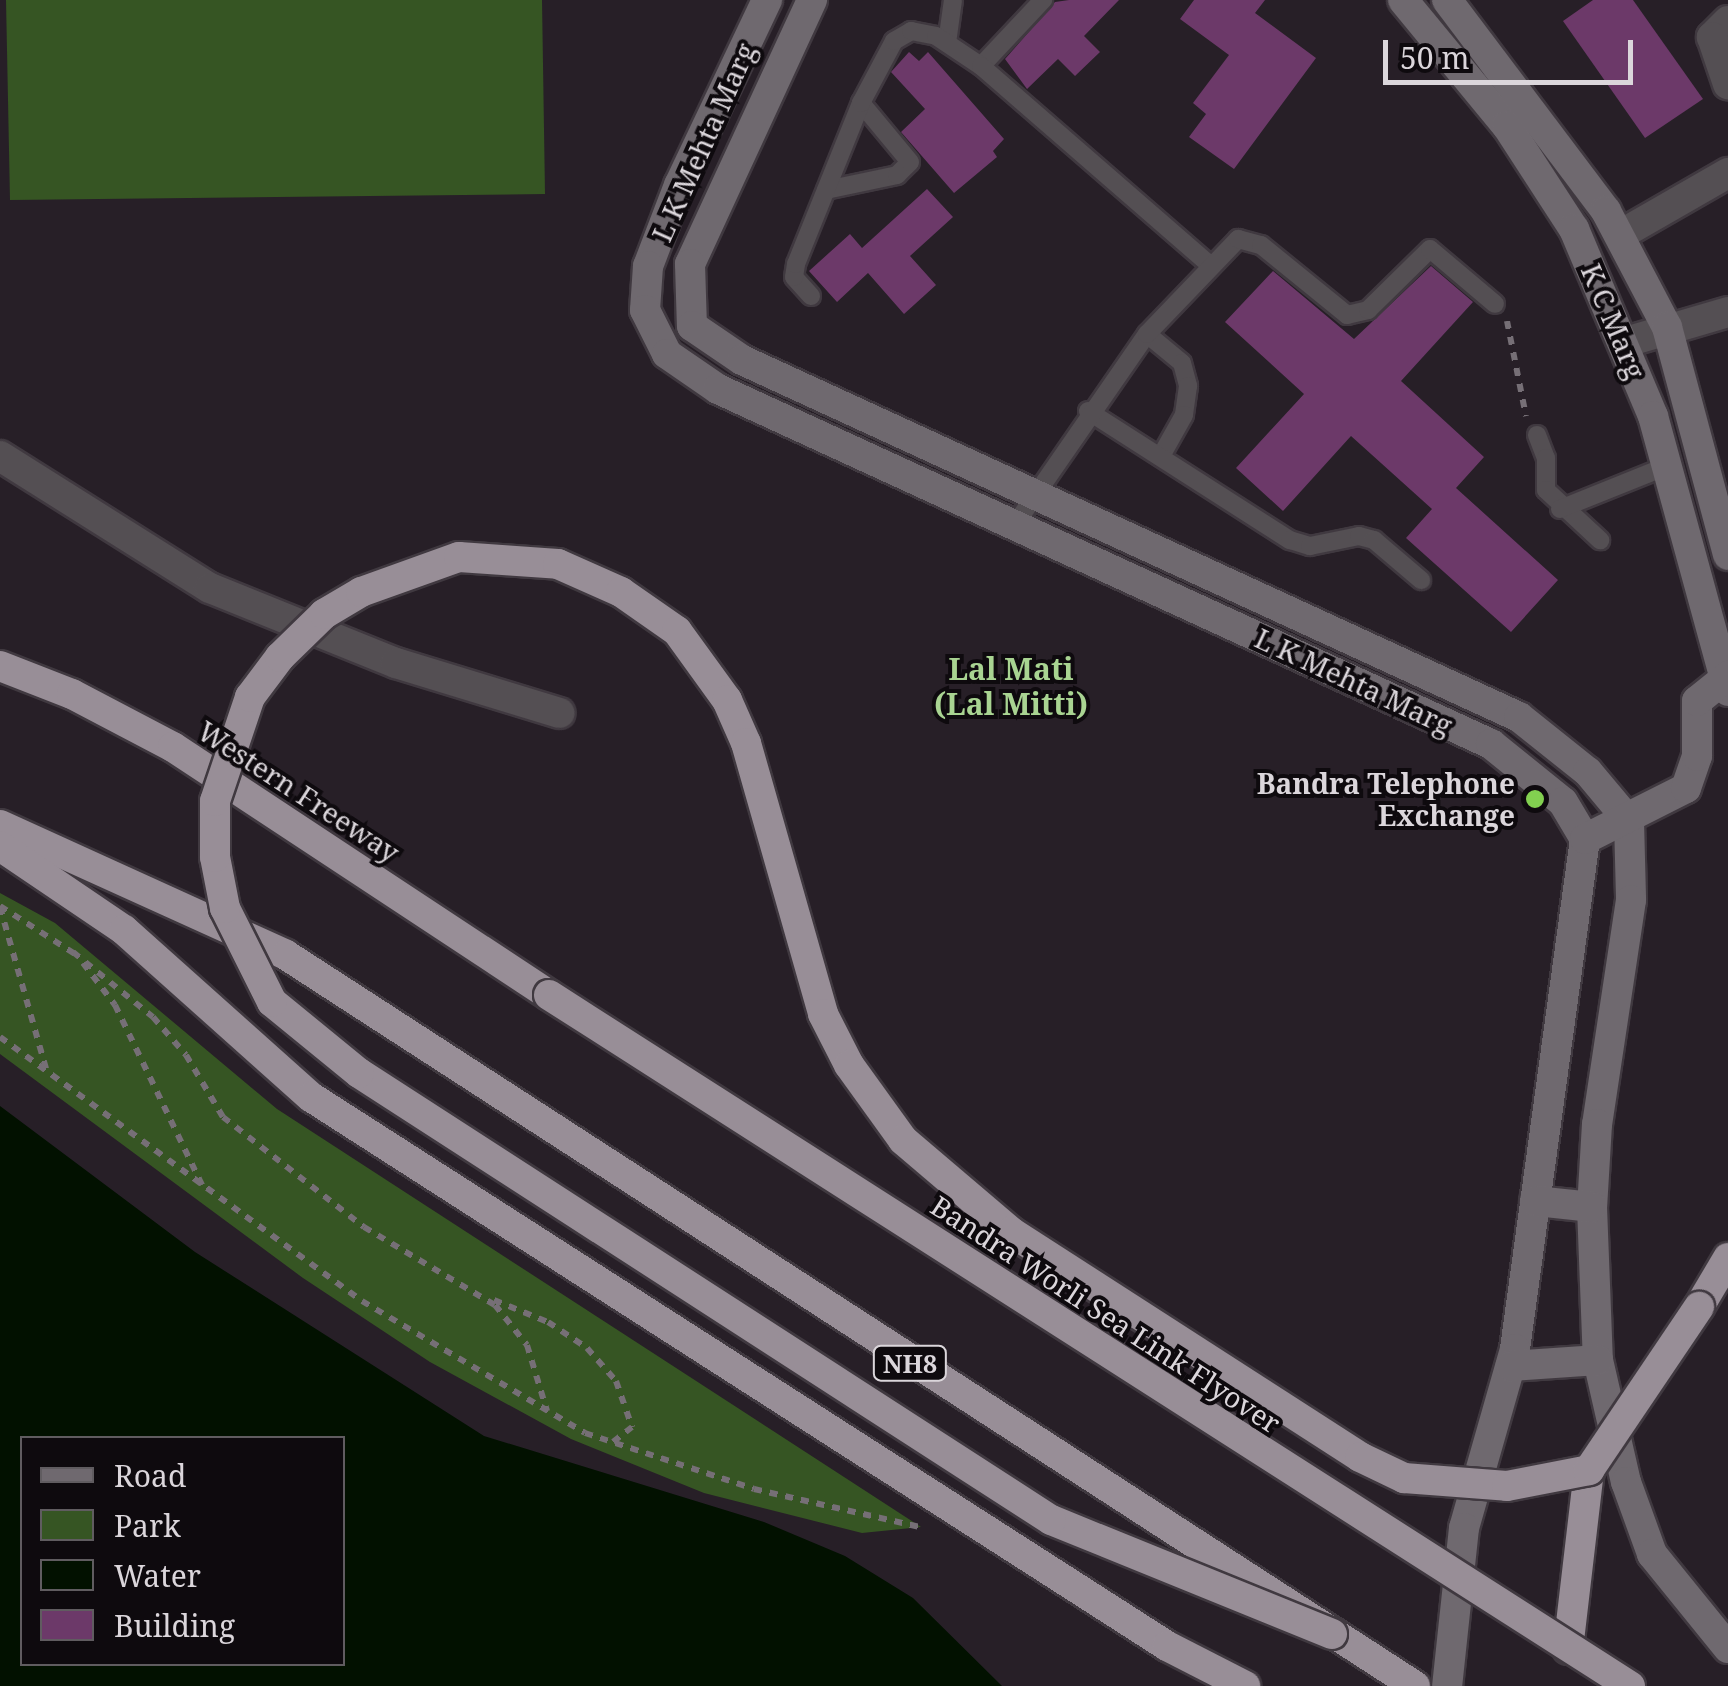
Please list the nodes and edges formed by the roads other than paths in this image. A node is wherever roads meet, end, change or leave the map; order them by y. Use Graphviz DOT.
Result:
graph roads {
  1 [pos="767,0"];
  2 [pos="812,0"];
  3 [pos="953,0"];
  4 [pos="1043,0"];
  5 [pos="1403,0"];
  6 [pos="1447,0"];
  7 [pos="1728,21"];
  8 [pos="947,42"];
  9 [pos="981,66"];
  10 [pos="1728,84"];
  11 [pos="861,103"];
  12 [pos="708,125"];
  13 [pos="746,143"];
  14 [pos="1728,173"];
  15 [pos="826,190"];
  16 [pos="1613,223"];
  17 [pos="1574,229"];
  18 [pos="1210,265"];
  19 [pos="811,296"];
  20 [pos="1495,304"];
  21 [pos="1728,312"];
  22 [pos="1667,327"];
  23 [pos="1147,334"];
  24 [pos="1626,342"];
  25 [pos="1088,411"];
  26 [pos="1537,435"];
  27 [pos="0,456"];
  28 [pos="1161,456"];
  29 [pos="1666,466"];
  30 [pos="1032,492"];
  31 [pos="1560,509"];
  32 [pos="1014,526"];
  33 [pos="1600,540"];
  34 [pos="1728,554"];
  35 [pos="1421,580"];
  36 [pos="0,666"];
  37 [pos="1727,681"];
  38 [pos="560,713"];
  39 [pos="1628,820"];
  40 [pos="0,824"];
  41 [pos="1584,839"];
  42 [pos="0,846"];
  43 [pos="549,995"];
  44 [pos="1535,1201"];
  45 [pos="1592,1208"];
  46 [pos="1728,1258"];
  47 [pos="1598,1360"];
  48 [pos="1511,1366"];
  49 [pos="1589,1470"];
  50 [pos="1332,1634"];
  51 [pos="1728,1648"];
  52 [pos="1568,1649"];
  53 [pos="1246,1686"];
  54 [pos="1415,1686"];
  55 [pos="1447,1686"];
  56 [pos="1630,1686"];
  1 -- 12 [label="main road, L K Mehta Marg"];
  2 -- 13 [label="main road, L K Mehta Marg"];
  3 -- 8 [label="lane"];
  4 -- 9 [label="lane"];
  5 -- 17 [label="main road, K C Marg"];
  6 -- 16 [label="main road, K C Marg"];
  7 -- 10 [label="street"];
  8 -- 9 [label="lane"];
  8 -- 11 [label="lane"];
  9 -- 18 [label="lane"];
  11 -- 15 [label="lane"];
  11 -- 15 [label="lane"];
  12 -- 13 [label="main road"];
  12 -- 32 [label="main road, L K Mehta Marg"];
  13 -- 30 [label="main road, L K Mehta Marg"];
  14 -- 16 [label="street"];
  15 -- 19 [label="lane"];
  16 -- 17 [label="main road"];
  16 -- 22 [label="main road, K C Marg"];
  17 -- 24 [label="main road, K C Marg"];
  18 -- 20 [label="lane"];
  18 -- 23 [label="lane"];
  21 -- 22 [label="street"];
  22 -- 24 [label="street"];
  22 -- 34 [label="main road, K C Marg"];
  23 -- 25 [label="lane"];
  23 -- 28 [label="lane"];
  24 -- 29 [label="main road, K C Marg"];
  25 -- 28 [label="lane"];
  25 -- 30 [label="lane"];
  26 -- 31 [label="lane"];
  27 -- 38 [label="street"];
  28 -- 35 [label="lane"];
  29 -- 31 [label="lane"];
  29 -- 37 [label="main road, K C Marg"];
  30 -- 32 [label="lane"];
  30 -- 39 [label="main road, L K Mehta Marg"];
  31 -- 33 [label="lane"];
  32 -- 41 [label="main road, L K Mehta Marg"];
  36 -- 43 [label="highway, Western Freeway"];
  37 -- 39 [label="main road"];
  39 -- 41 [label="main road"];
  39 -- 45 [label="main road"];
  40 -- 50 [label="highway, NH8, bridge"];
  41 -- 44 [label="main road"];
  42 -- 53 [label="highway"];
  43 -- 52 [label="highway, Bandra Worli Sea Link Flyover, bridge"];
  44 -- 45 [label="main road"];
  44 -- 48 [label="main road"];
  45 -- 47 [label="main road"];
  46 -- 49 [label="highway, bridge"];
  47 -- 48 [label="main road"];
  47 -- 51 [label="main road"];
  48 -- 55 [label="main road"];
  49 -- 50 [label="highway, bridge"];
  49 -- 52 [label="highway"];
  50 -- 54 [label="highway"];
  52 -- 56 [label="highway, Bandra Worli Sea Link Flyover, bridge"];
}
